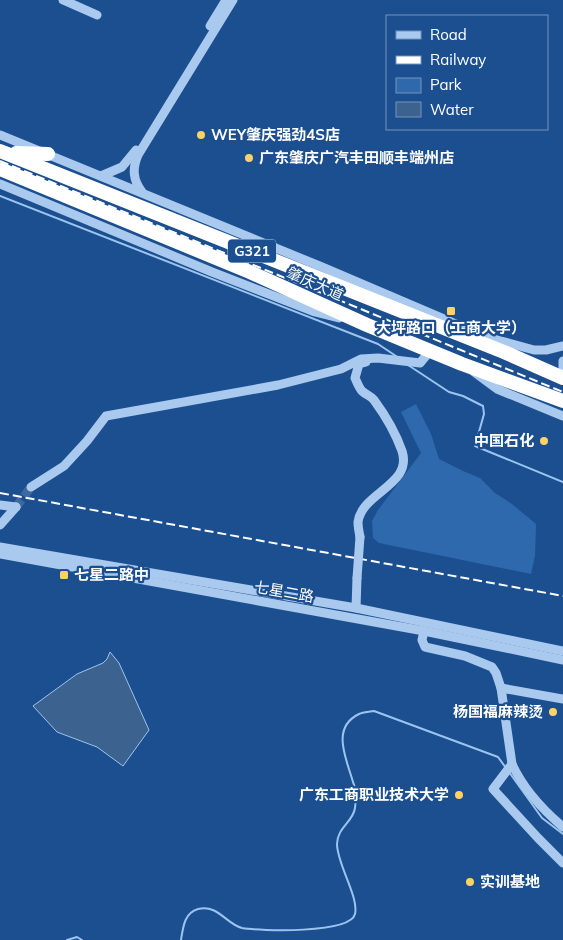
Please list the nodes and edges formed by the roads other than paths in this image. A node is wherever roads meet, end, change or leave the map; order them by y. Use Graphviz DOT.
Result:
graph roads {
  1 [pos="63,0"];
  2 [pos="226,0"];
  3 [pos="233,0"];
  4 [pos="97,14"];
  5 [pos="0,135"];
  6 [pos="2,151"];
  7 [pos="48,154"];
  8 [pos="0,169"];
  9 [pos="101,176"];
  10 [pos="0,184"];
  11 [pos="143,193"];
  12 [pos="367,325"];
  13 [pos="460,335"];
  14 [pos="486,337"];
  15 [pos="563,346"];
  16 [pos="430,350"];
  17 [pos="504,352"];
  18 [pos="378,358"];
  19 [pos="563,362"];
  20 [pos="462,364"];
  21 [pos="563,373"];
  22 [pos="563,378"];
  23 [pos="563,401"];
  24 [pos="563,416"];
  25 [pos="31,487"];
  26 [pos="0,505"];
  27 [pos="0,525"];
  28 [pos="0,547"];
  29 [pos="0,554"];
  30 [pos="356,608"];
  31 [pos="424,631"];
  32 [pos="563,652"];
  33 [pos="563,660"];
  34 [pos="500,688"];
  35 [pos="563,699"];
  36 [pos="512,764"];
  37 [pos="563,827"];
  38 [pos="563,863"];
  1 -- 4 [label="street"];
  2 -- 9 [label="street"];
  3 -- 11 [label="street"];
  5 -- 7 [label="street"];
  6 -- 7 [label="highway"];
  6 -- 13 [label="highway, 肇庆大道 / G321"];
  7 -- 9 [label="street"];
  8 -- 12 [label="highway, 肇庆大道 / G321"];
  9 -- 11 [label="street"];
  10 -- 12 [label="street"];
  11 -- 14 [label="street"];
  12 -- 16 [label="highway, 肇庆大道 / G321"];
  13 -- 14 [label="street"];
  13 -- 17 [label="highway, 肇庆大道 / G321"];
  14 -- 15 [label="street"];
  14 -- 17 [label="street"];
  16 -- 18 [label="street"];
  16 -- 20 [label="highway, 肇庆大道 / G321"];
  17 -- 22 [label="highway, 肇庆大道 / G321"];
  18 -- 25 [label="street"];
  18 -- 30 [label="street, bridge"];
  19 -- 21 [label="street"];
  20 -- 23 [label="highway, 肇庆大道 / G321"];
  20 -- 24 [label="street"];
  26 -- 27 [label="street"];
  28 -- 30 [label="street, 七星二路"];
  29 -- 31 [label="street, 七星二路"];
  30 -- 32 [label="street, 七星二路"];
  31 -- 33 [label="street, 七星二路"];
  31 -- 34 [label="street"];
  34 -- 35 [label="street"];
  34 -- 36 [label="street"];
  36 -- 37 [label="street"];
  36 -- 38 [label="street"];
}
